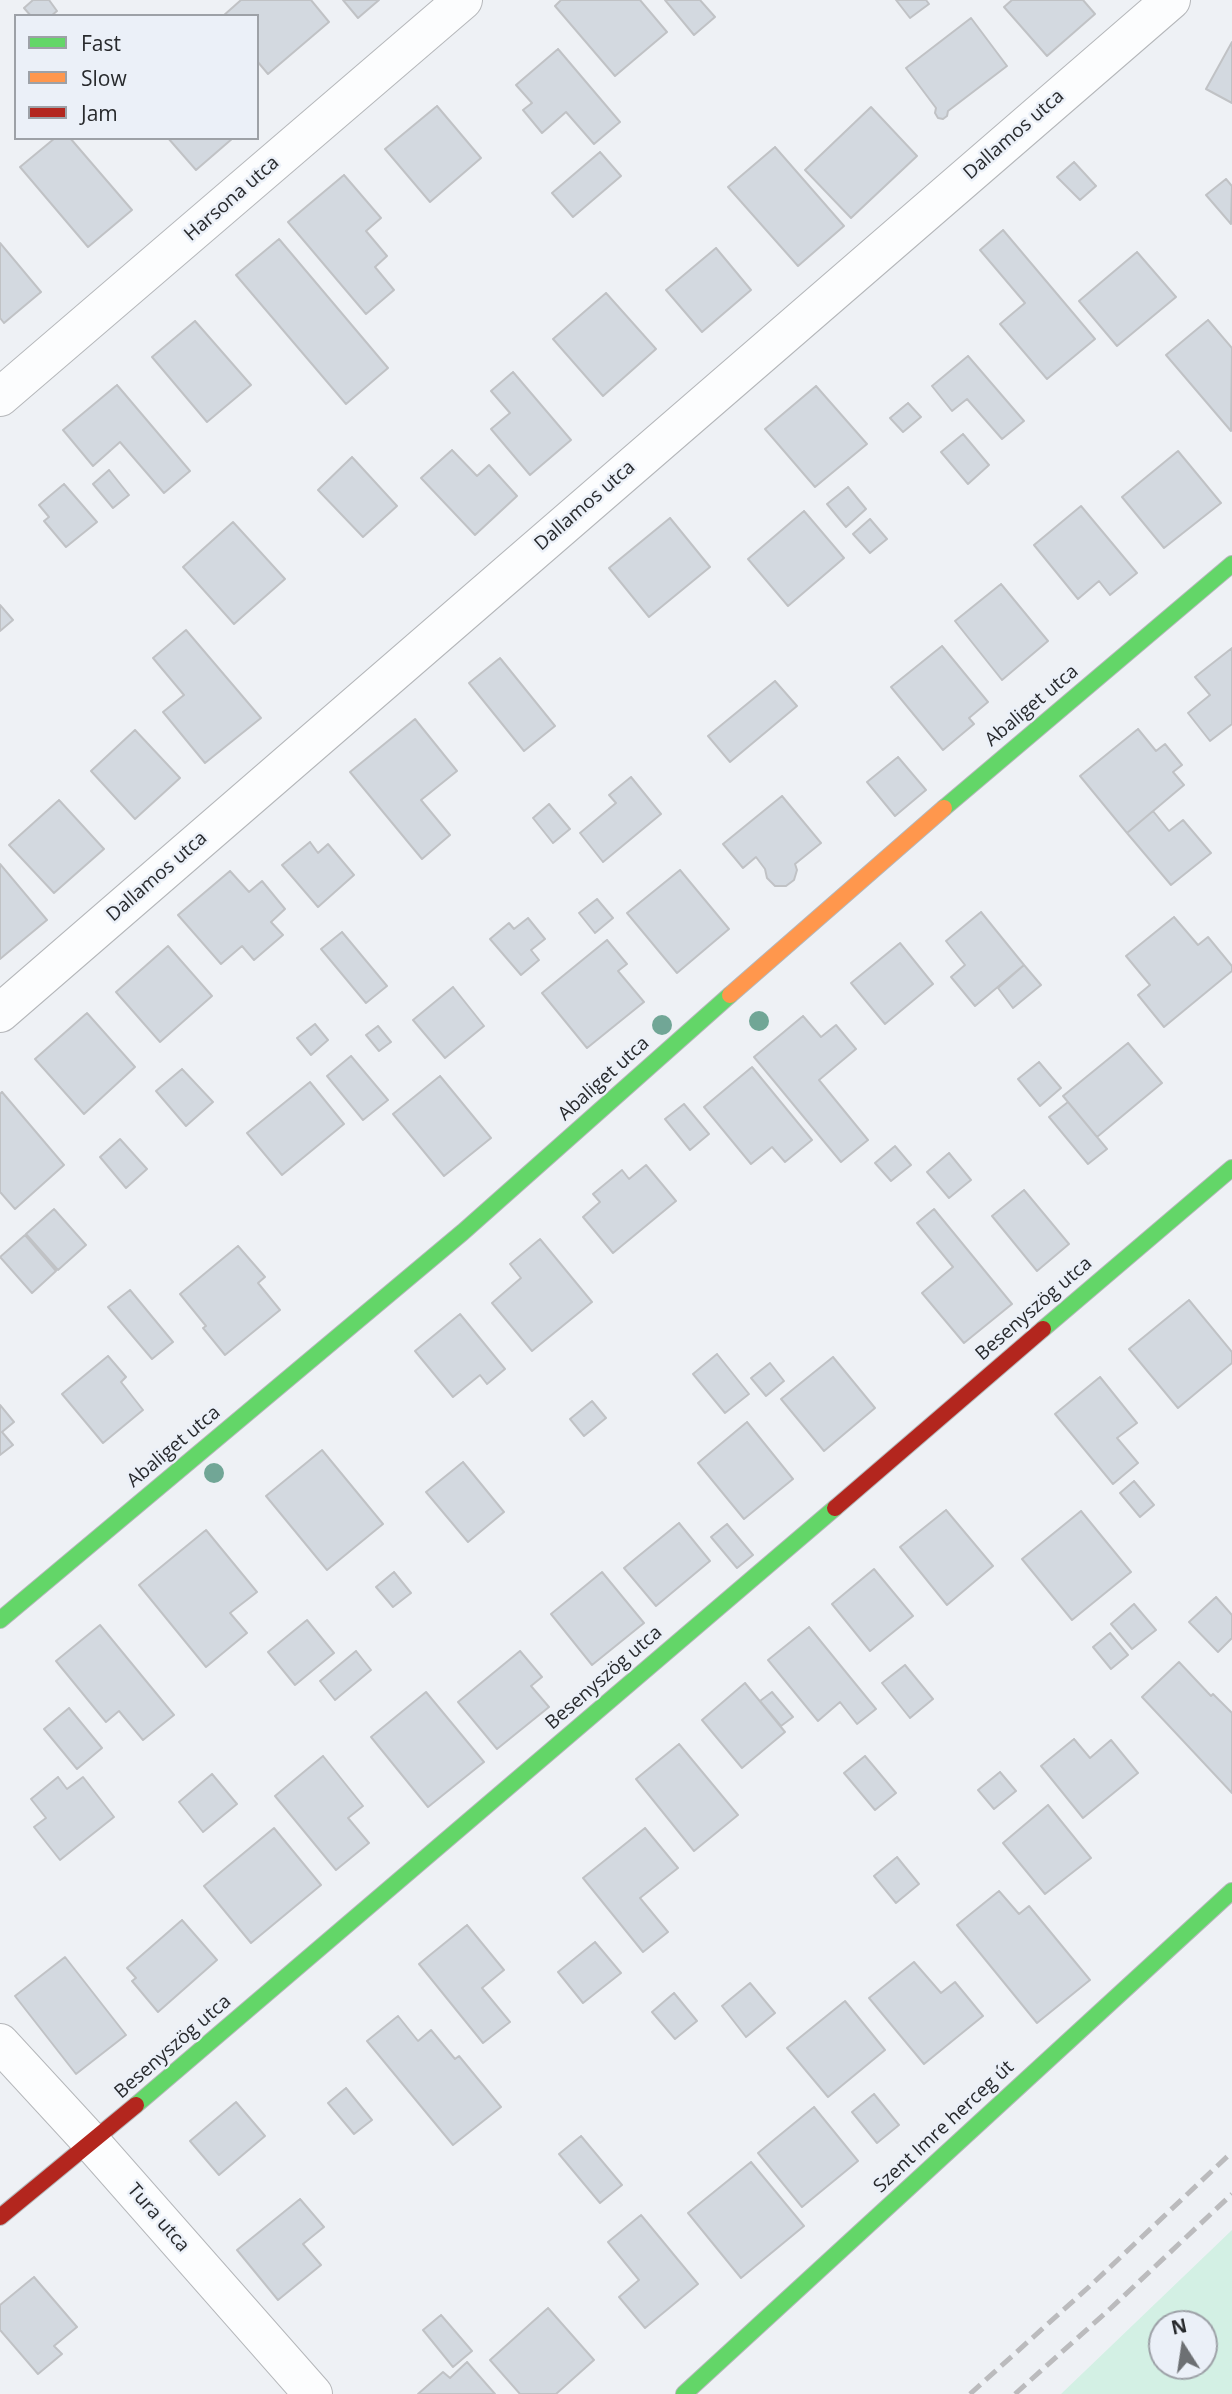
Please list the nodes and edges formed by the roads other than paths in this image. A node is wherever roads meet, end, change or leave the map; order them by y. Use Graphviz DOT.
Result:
graph roads {
  1 [pos="463,0"];
  2 [pos="1171,0"];
  3 [pos="0,397"];
  4 [pos="1232,564"];
  5 [pos="0,1013"];
  6 [pos="1232,1168"];
  7 [pos="0,1620"];
  8 [pos="1232,1891"];
  9 [pos="0,2043"];
  10 [pos="92,2143"];
  11 [pos="0,2217"];
  12 [pos="313,2394"];
  13 [pos="684,2394"];
  1 -- 3 [label="street, Harsona utca"];
  2 -- 5 [label="street, Dallamos utca"];
  4 -- 7 [label="street, Abaliget utca"];
  6 -- 10 [label="street, Besenyszög utca"];
  8 -- 13 [label="street, Szent Imre herceg út"];
  9 -- 10 [label="street, Tura utca"];
  10 -- 11 [label="street, Besenyszög utca"];
  10 -- 12 [label="street, Tura utca"];
}
